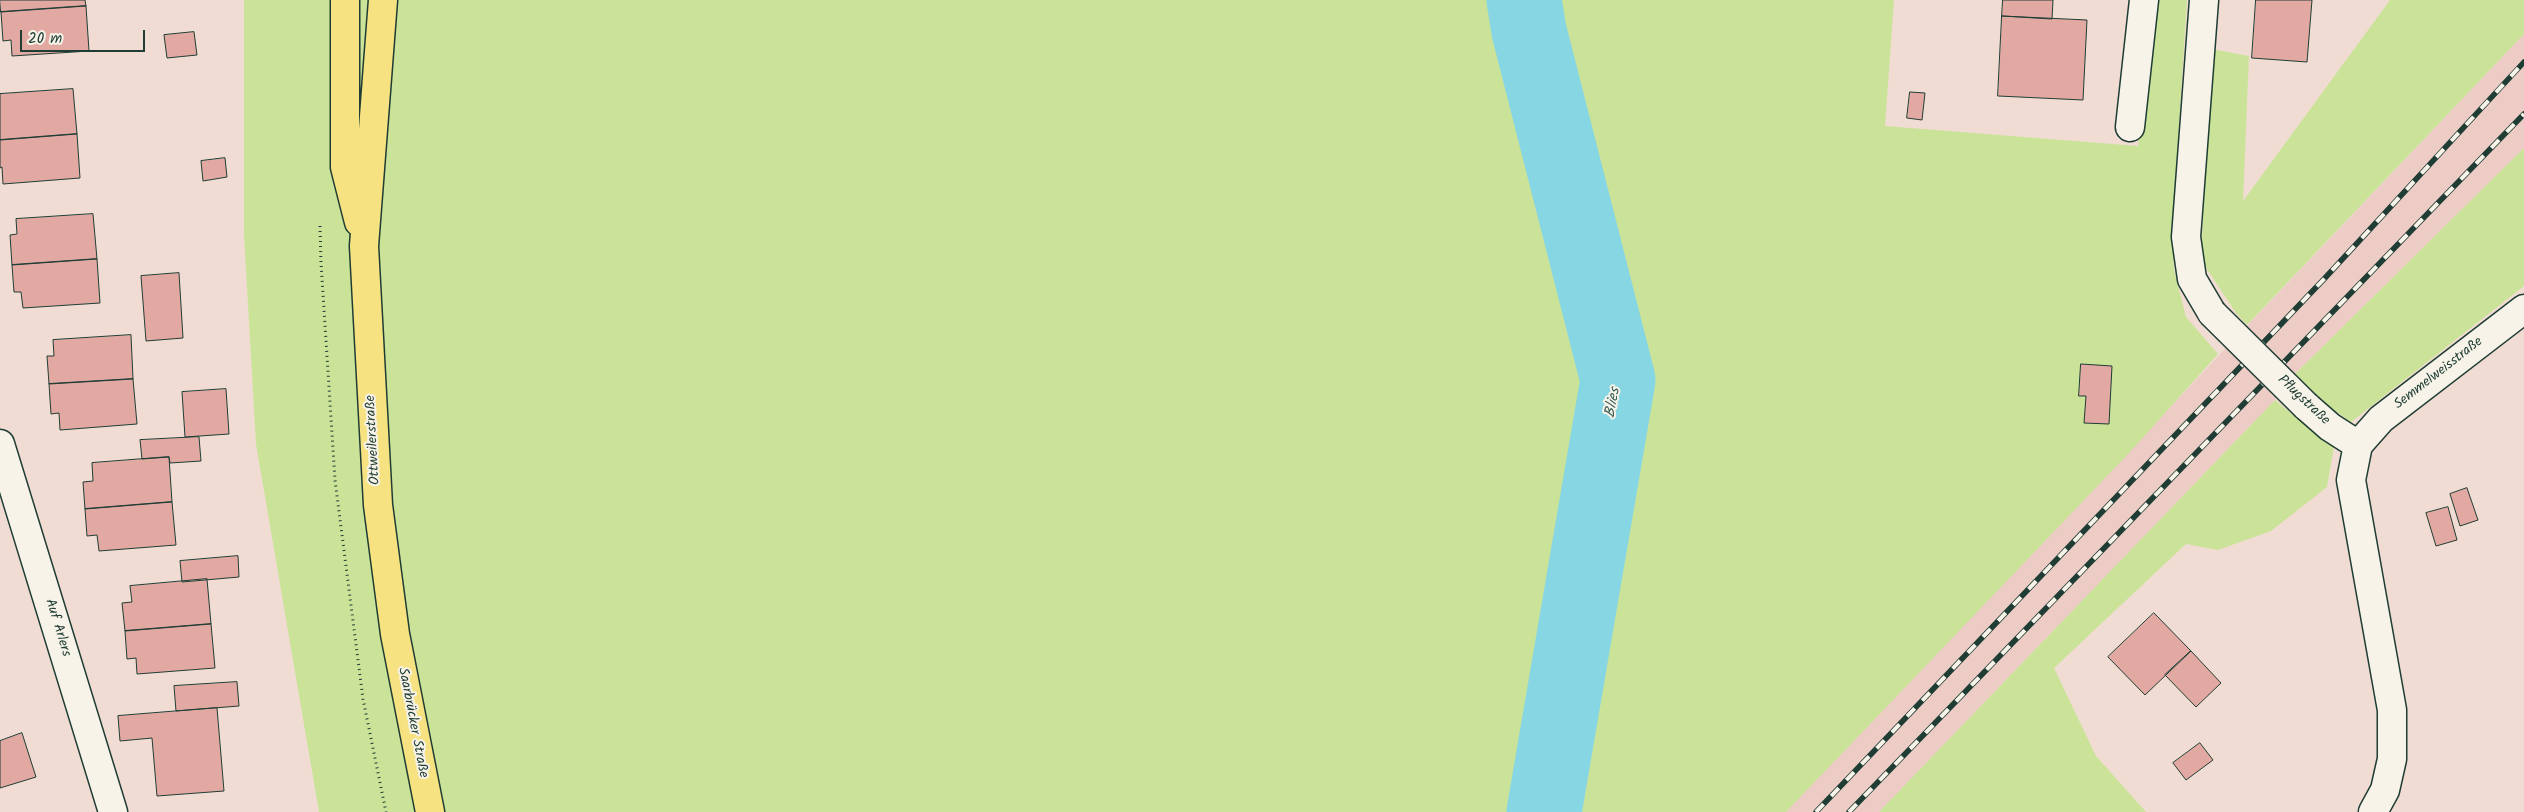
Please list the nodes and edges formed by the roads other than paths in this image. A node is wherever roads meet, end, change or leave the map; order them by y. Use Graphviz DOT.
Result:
graph roads {
  1 [pos="345,0"];
  2 [pos="383,0"];
  3 [pos="2144,0"];
  4 [pos="2204,0"];
  5 [pos="2130,127"];
  6 [pos="364,246"];
  7 [pos="2524,308"];
  8 [pos="0,444"];
  9 [pos="2358,444"];
  10 [pos="395,634"];
  11 [pos="113,812"];
  12 [pos="430,812"];
  13 [pos="2373,812"];
  1 -- 6 [label="main road, Ottweilerstraße"];
  2 -- 6 [label="main road, Ottweilerstraße"];
  3 -- 5 [label="street"];
  4 -- 9 [label="street, Pflugstraße, bridge"];
  6 -- 10 [label="main road, Ottweilerstraße"];
  7 -- 9 [label="street, Semmelweisstraße"];
  8 -- 11 [label="street, Auf Arlers"];
  9 -- 13 [label="street"];
  10 -- 12 [label="main road, Saarbrücker Straße"];
}
